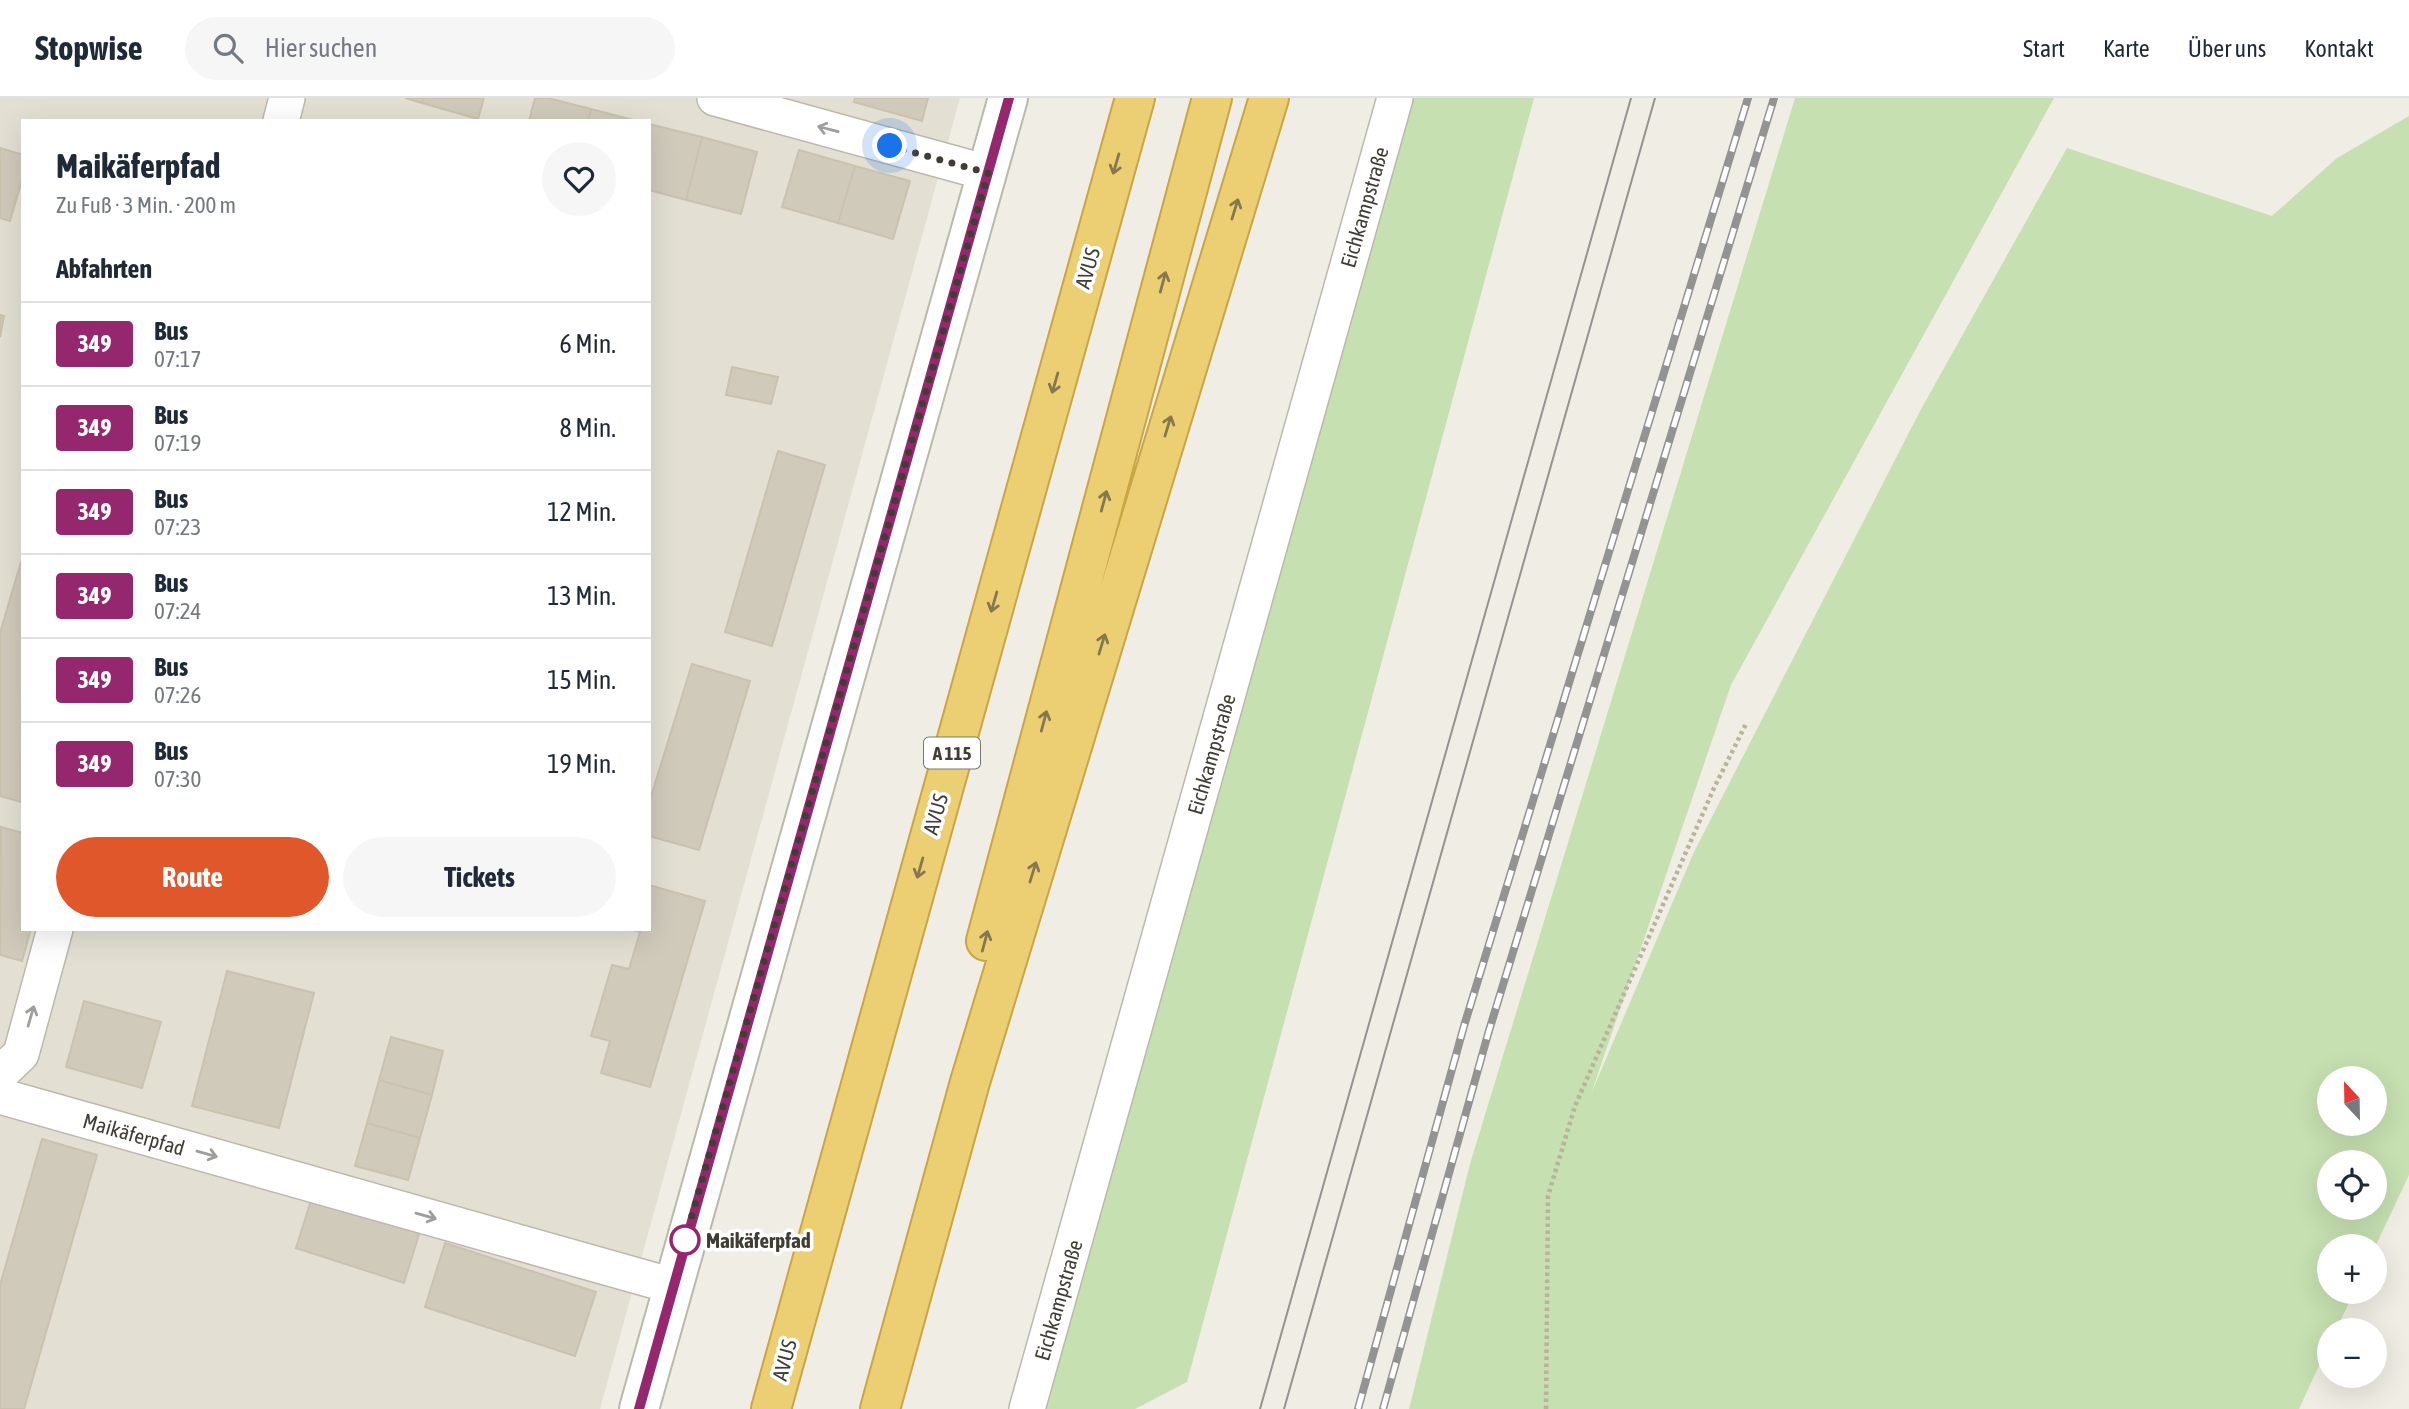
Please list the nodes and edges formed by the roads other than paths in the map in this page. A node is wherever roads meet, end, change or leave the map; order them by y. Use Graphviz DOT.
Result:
graph roads {
  1 [pos="287,98"];
  2 [pos="715,98"];
  3 [pos="1009,98"];
  4 [pos="1135,98"];
  5 [pos="1212,98"];
  6 [pos="1269,98"];
  7 [pos="1395,98"];
  8 [pos="282,119"];
  9 [pos="988,173"];
  10 [pos="54,931"];
  11 [pos="0,1074"];
  12 [pos="0,1096"];
  13 [pos="673,1286"];
  14 [pos="639,1409"];
  15 [pos="771,1409"];
  16 [pos="860,1409"];
  17 [pos="880,1409"];
  18 [pos="1027,1409"];
  1 -- 8 [label="street"];
  9 -- 2 [label="street, one-way"];
  3 -- 9 [label="street"];
  4 -- 15 [label="highway, AVUS / A 115, one-way"];
  16 -- 5 [label="highway, one-way"];
  17 -- 6 [label="highway, one-way"];
  7 -- 18 [label="street, Eichkampstraße"];
  9 -- 13 [label="street"];
  11 -- 10 [label="street, one-way"];
  12 -- 13 [label="street, Maikäferpfad, one-way"];
  13 -- 14 [label="street"];
}
